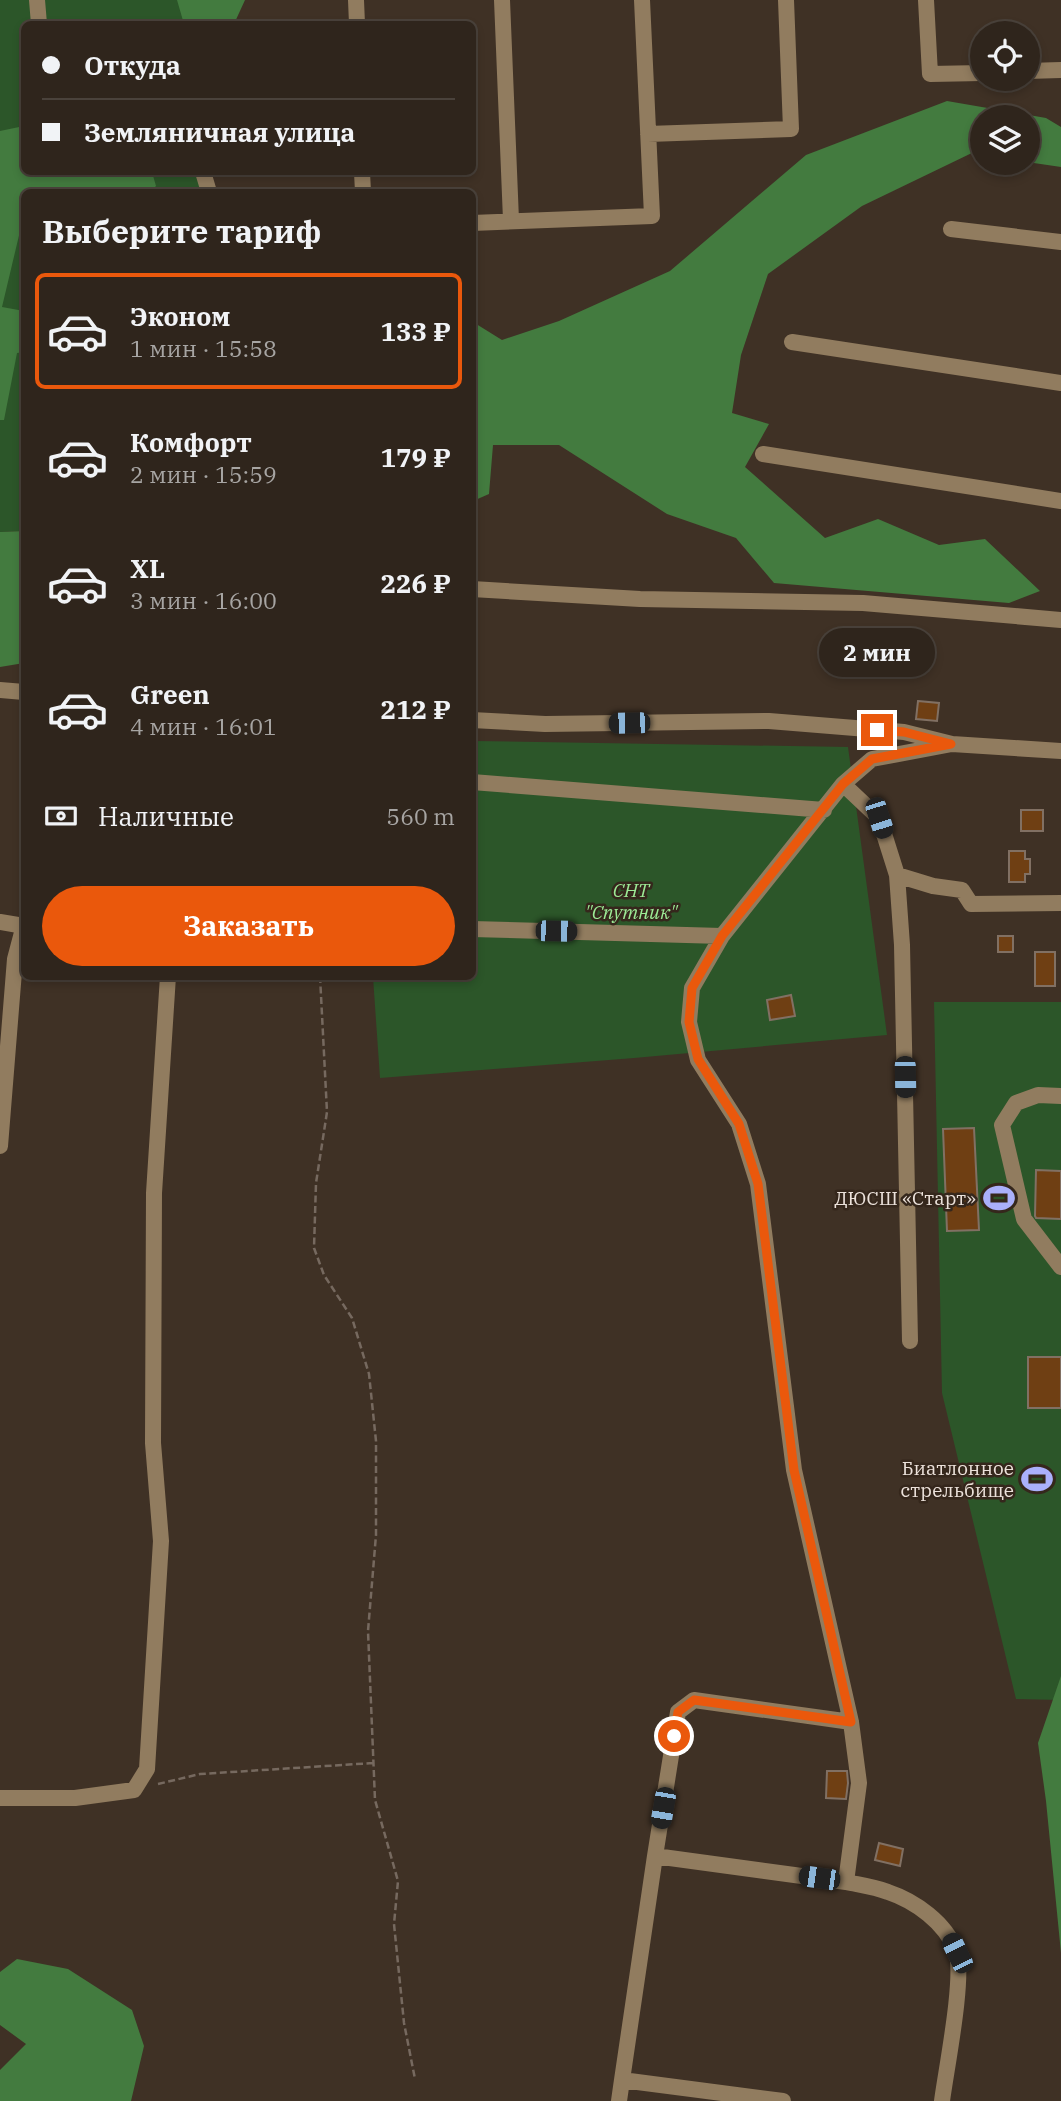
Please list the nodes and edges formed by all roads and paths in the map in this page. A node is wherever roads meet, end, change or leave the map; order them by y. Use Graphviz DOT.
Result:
graph roads {
  1 [pos="37,0"];
  2 [pos="356,0"];
  3 [pos="502,0"];
  4 [pos="642,0"];
  5 [pos="786,0"];
  6 [pos="926,0"];
  7 [pos="39,21"];
  8 [pos="357,21"];
  9 [pos="1061,70"];
  10 [pos="1040,71"];
  11 [pos="970,73"];
  12 [pos="648,134"];
  13 [pos="511,220"];
  14 [pos="476,223"];
  15 [pos="951,229"];
  16 [pos="1061,242"];
  17 [pos="792,342"];
  18 [pos="1061,383"];
  19 [pos="763,454"];
  20 [pos="1061,501"];
  21 [pos="476,589"];
  22 [pos="1061,620"];
  23 [pos="0,690"];
  24 [pos="21,692"];
  25 [pos="476,720"];
  26 [pos="951,744"];
  27 [pos="1061,751"];
  28 [pos="476,782"];
  29 [pos="843,784"];
  30 [pos="824,810"];
  31 [pos="897,875"];
  32 [pos="1061,903"];
  33 [pos="0,922"];
  34 [pos="21,925"];
  35 [pos="476,929"];
  36 [pos="21,936"];
  37 [pos="722,936"];
  38 [pos="168,980"];
  39 [pos="320,980"];
  40 [pos="1061,1096"];
  41 [pos="0,1142"];
  42 [pos="1061,1267"];
  43 [pos="910,1341"];
  44 [pos="851,1722"];
  45 [pos="373,1763"];
  46 [pos="134,1790"];
  47 [pos="0,1798"];
  48 [pos="655,1856"];
  49 [pos="846,1882"];
  50 [pos="415,2079"];
  51 [pos="622,2080"];
  52 [pos="619,2101"];
  53 [pos="783,2101"];
  54 [pos="942,2101"];
  1 -- 7 [label="street"];
  2 -- 8 [label="street"];
  3 -- 13 [label="street"];
  4 -- 12 [label="street"];
  5 -- 12 [label="street"];
  6 -- 11 [label="street"];
  9 -- 10 [label="street"];
  12 -- 13 [label="street"];
  13 -- 14 [label="street"];
  15 -- 16 [label="street"];
  17 -- 18 [label="street"];
  19 -- 20 [label="street"];
  21 -- 22 [label="street"];
  23 -- 24 [label="street"];
  25 -- 26 [label="street"];
  26 -- 27 [label="street"];
  26 -- 29 [label="street"];
  28 -- 30 [label="street"];
  29 -- 30 [label="street"];
  29 -- 31 [label="street"];
  30 -- 37 [label="street"];
  31 -- 32 [label="street"];
  31 -- 43 [label="street"];
  33 -- 34 [label="street"];
  35 -- 37 [label="street"];
  36 -- 41 [label="street"];
  37 -- 44 [label="street"];
  38 -- 46 [label="street"];
  39 -- 45 [label="path"];
  40 -- 42 [label="street"];
  44 -- 48 [label="street"];
  44 -- 49 [label="street"];
  45 -- 46 [label="path"];
  45 -- 50 [label="path"];
  46 -- 47 [label="street"];
  48 -- 49 [label="street"];
  48 -- 51 [label="street"];
  49 -- 54 [label="street"];
  51 -- 52 [label="street"];
  51 -- 53 [label="street"];
}
